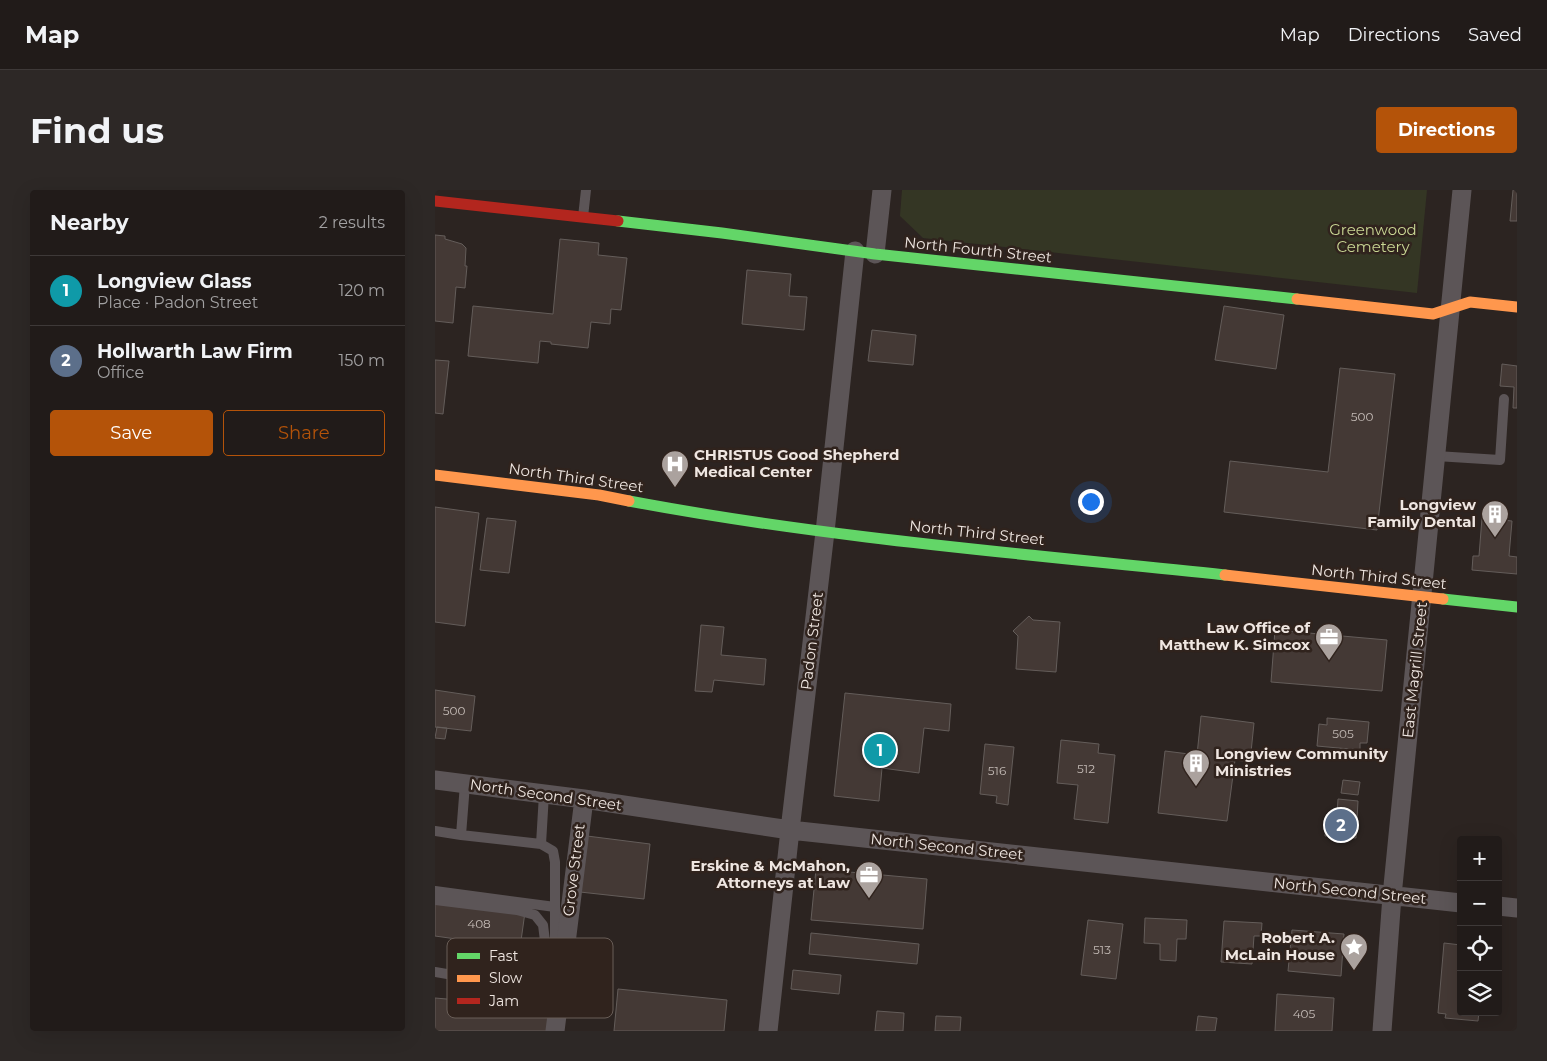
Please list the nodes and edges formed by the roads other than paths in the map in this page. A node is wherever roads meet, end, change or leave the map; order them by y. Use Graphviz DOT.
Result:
graph roads {
  1 [pos="586,190"];
  2 [pos="882,190"];
  3 [pos="1461,190"];
  4 [pos="435,201"];
  5 [pos="583,218"];
  6 [pos="855,251"];
  7 [pos="875,254"];
  8 [pos="1517,307"];
  9 [pos="1451,309"];
  10 [pos="1504,399"];
  11 [pos="1436,456"];
  12 [pos="435,475"];
  13 [pos="825,532"];
  14 [pos="1422,597"];
  15 [pos="1517,607"];
  16 [pos="435,780"];
  17 [pos="465,784"];
  18 [pos="544,794"];
  19 [pos="584,799"];
  20 [pos="790,830"];
  21 [pos="435,831"];
  22 [pos="461,835"];
  23 [pos="541,844"];
  24 [pos="564,879"];
  25 [pos="435,891"];
  26 [pos="1392,896"];
  27 [pos="435,900"];
  28 [pos="1457,903"];
  29 [pos="1502,906"];
  30 [pos="555,907"];
  31 [pos="1517,908"];
  32 [pos="545,938"];
  33 [pos="555,938"];
  34 [pos="561,938"];
  35 [pos="556,1018"];
  36 [pos="555,1031"];
  37 [pos="768,1031"];
  38 [pos="1382,1031"];
  1 -- 5 [label="lane"];
  2 -- 7 [label="street"];
  3 -- 9 [label="street, East Magrill Street"];
  4 -- 5 [label="street, North Fourth Street"];
  5 -- 6 [label="street, North Fourth Street"];
  6 -- 7 [label="street, North Fourth Street"];
  6 -- 13 [label="street, Padon Street"];
  7 -- 9 [label="street, North Fourth Street"];
  8 -- 9 [label="street, North Fourth Street"];
  9 -- 11 [label="street, East Magrill Street"];
  10 -- 11 [label="lane"];
  11 -- 14 [label="street, East Magrill Street"];
  12 -- 13 [label="street, North Third Street"];
  13 -- 14 [label="street, North Third Street"];
  13 -- 20 [label="street, Padon Street"];
  14 -- 15 [label="street, North Third Street"];
  14 -- 26 [label="street, East Magrill Street"];
  16 -- 17 [label="street, North Second Street"];
  17 -- 18 [label="street, North Second Street"];
  17 -- 22 [label="lane"];
  18 -- 19 [label="street, North Second Street"];
  18 -- 23 [label="lane"];
  19 -- 20 [label="street, North Second Street"];
  19 -- 24 [label="street, Grove Street"];
  20 -- 26 [label="street, North Second Street"];
  20 -- 37 [label="street, Padon Street"];
  21 -- 22 [label="lane"];
  22 -- 23 [label="lane"];
  23 -- 24 [label="lane"];
  24 -- 30 [label="lane"];
  24 -- 34 [label="street, Grove Street"];
  25 -- 30 [label="lane"];
  26 -- 28 [label="street, North Second Street"];
  26 -- 38 [label="street, East Magrill Street"];
  27 -- 32 [label="lane"];
  29 -- 31 [label="street"];
  30 -- 33 [label="lane"];
  35 -- 36 [label="street, Grove Street"];
}
